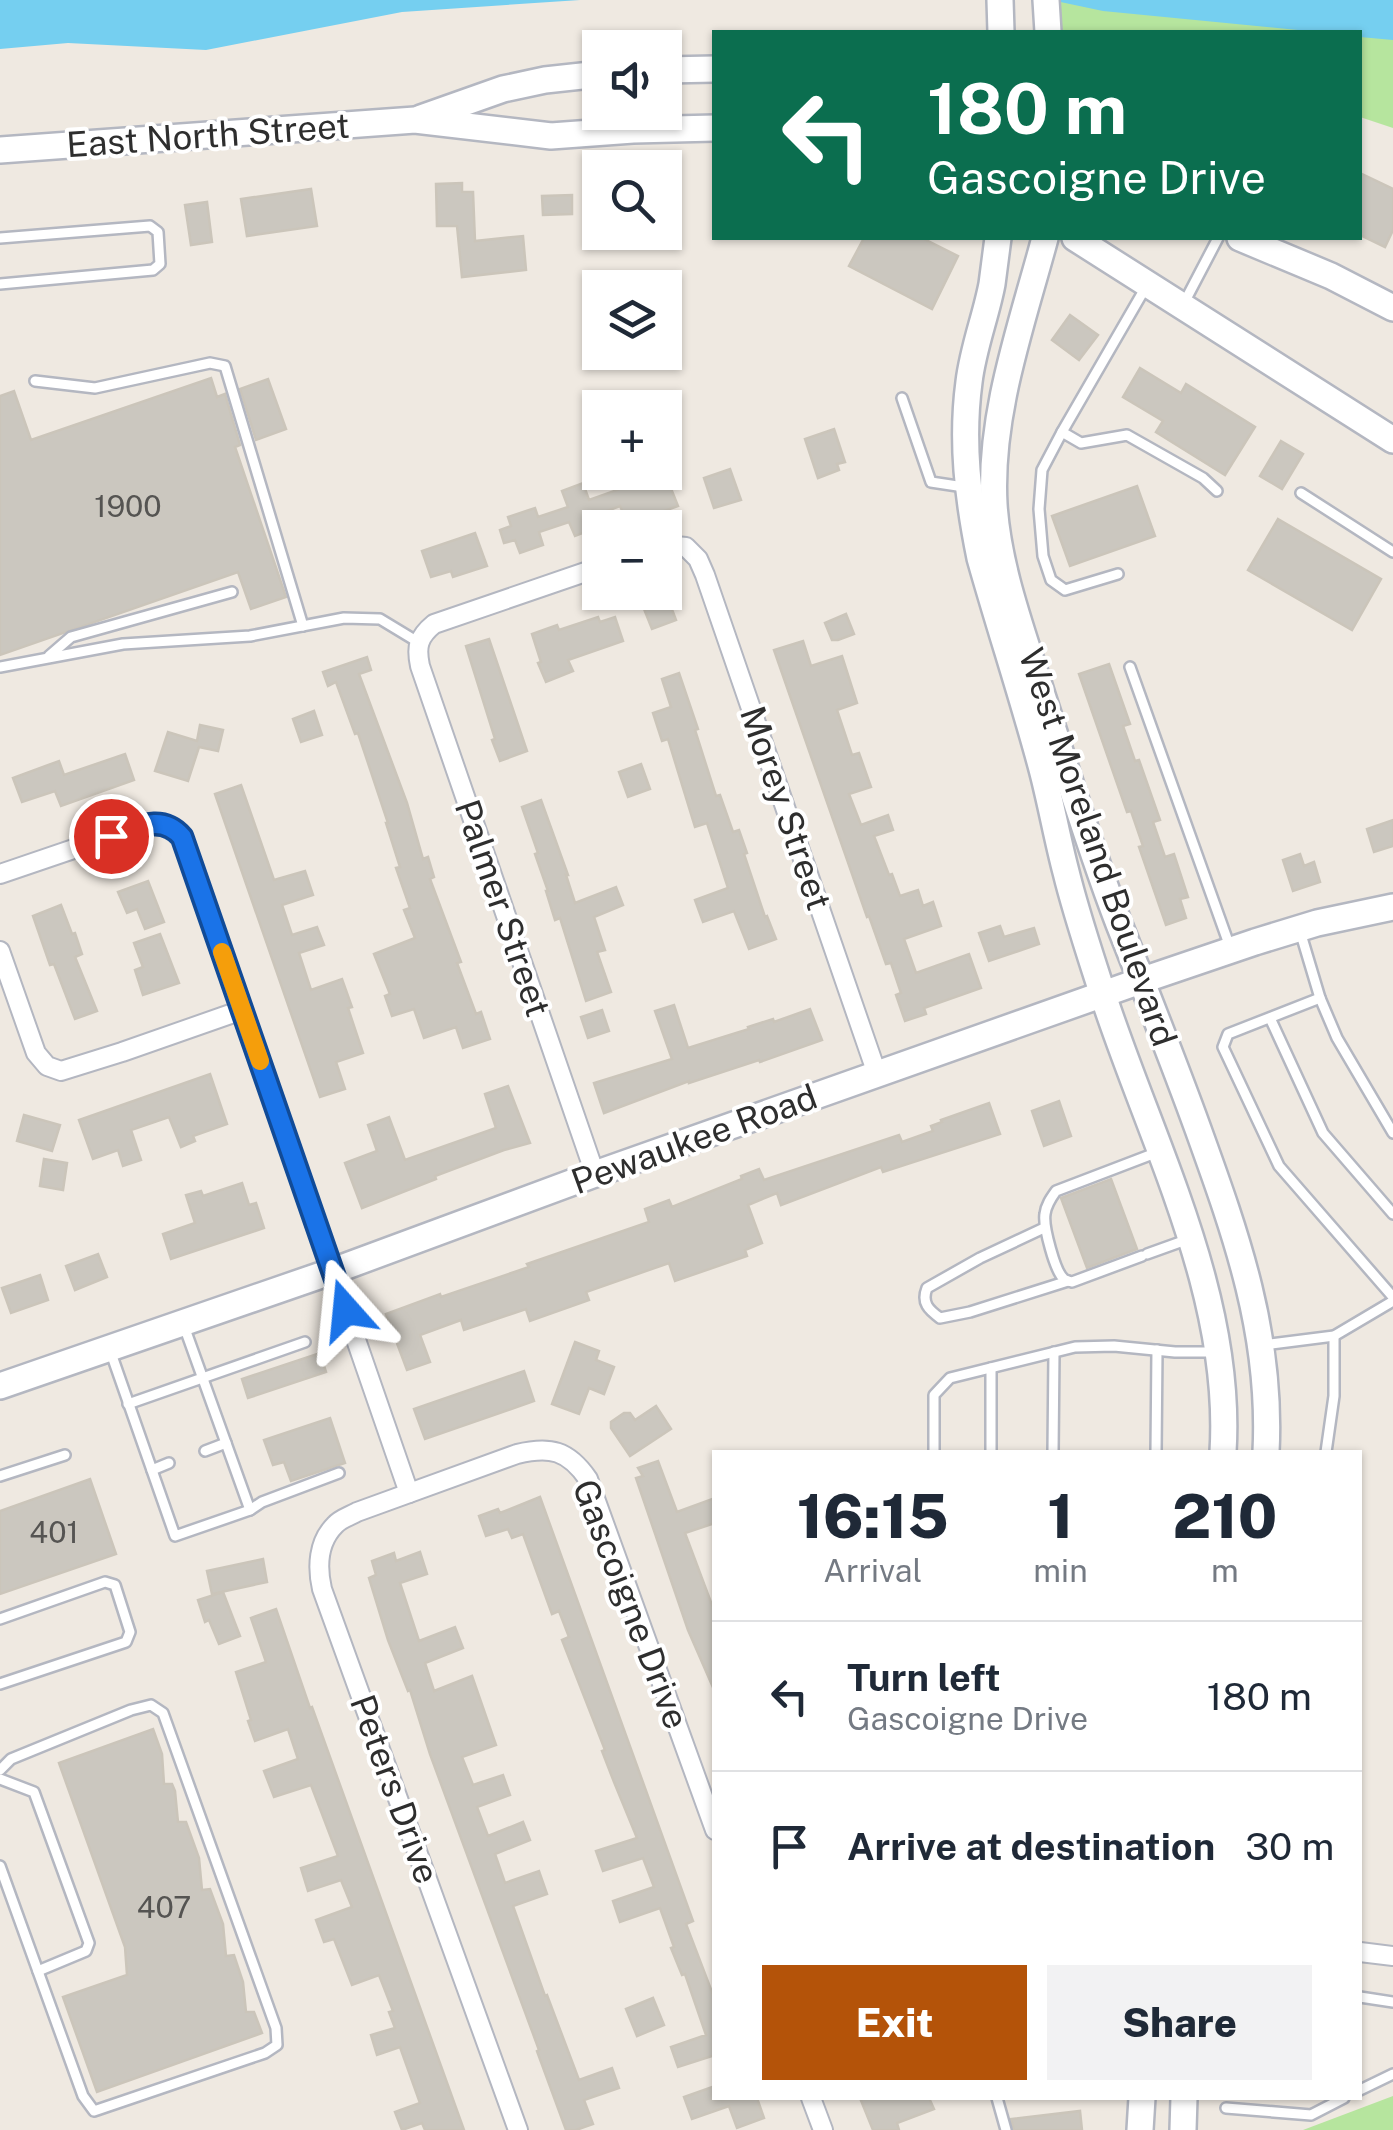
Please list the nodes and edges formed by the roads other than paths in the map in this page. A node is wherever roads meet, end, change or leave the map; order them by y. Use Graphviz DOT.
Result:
graph roads {
  1 [pos="712,69"];
  2 [pos="682,70"];
  3 [pos="582,76"];
  4 [pos="712,118"];
  5 [pos="415,120"];
  6 [pos="682,126"];
  7 [pos="712,128"];
  8 [pos="682,129"];
  9 [pos="653,130"];
  10 [pos="0,150"];
  11 [pos="0,238"];
  12 [pos="998,240"];
  13 [pos="1043,240"];
  14 [pos="1078,240"];
  15 [pos="1217,240"];
  16 [pos="1249,240"];
  17 [pos="1148,283"];
  18 [pos="0,284"];
  19 [pos="1183,305"];
  20 [pos="1393,308"];
  21 [pos="35,381"];
  22 [pos="902,398"];
  23 [pos="1062,432"];
  24 [pos="1393,440"];
  25 [pos="968,488"];
  26 [pos="1217,491"];
  27 [pos="1301,493"];
  28 [pos="682,547"];
  29 [pos="1393,552"];
  30 [pos="582,573"];
  31 [pos="1118,574"];
  32 [pos="232,592"];
  33 [pos="303,626"];
  34 [pos="418,642"];
  35 [pos="47,657"];
  36 [pos="0,667"];
  37 [pos="1130,667"];
  38 [pos="0,874"];
  39 [pos="1393,907"];
  40 [pos="1300,929"];
  41 [pos="1232,950"];
  42 [pos="0,951"];
  43 [pos="1143,980"];
  44 [pos="1103,995"];
  45 [pos="1320,998"];
  46 [pos="242,1010"];
  47 [pos="1270,1018"];
  48 [pos="878,1074"];
  49 [pos="1194,1119"];
  50 [pos="1393,1133"];
  51 [pos="1156,1142"];
  52 [pos="595,1174"];
  53 [pos="1393,1214"];
  54 [pos="1044,1228"];
  55 [pos="1189,1238"];
  56 [pos="333,1271"];
  57 [pos="1068,1281"];
  58 [pos="1393,1299"];
  59 [pos="183,1323"];
  60 [pos="1334,1336"];
  61 [pos="305,1342"];
  62 [pos="1260,1345"];
  63 [pos="109,1349"];
  64 [pos="1157,1350"];
  65 [pos="1054,1352"];
  66 [pos="1218,1352"];
  67 [pos="991,1368"];
  68 [pos="203,1378"];
  69 [pos="0,1386"];
  70 [pos="128,1404"];
  71 [pos="226,1443"];
  72 [pos="934,1450"];
  73 [pos="991,1450"];
  74 [pos="1053,1450"];
  75 [pos="1156,1450"];
  76 [pos="1223,1450"];
  77 [pos="1266,1450"];
  78 [pos="1326,1450"];
  79 [pos="205,1451"];
  80 [pos="64,1455"];
  81 [pos="169,1464"];
  82 [pos="152,1470"];
  83 [pos="339,1473"];
  84 [pos="0,1476"];
  85 [pos="409,1494"];
  86 [pos="250,1510"];
  87 [pos="0,1619"];
  88 [pos="0,1684"];
  89 [pos="0,1770"];
  90 [pos="0,1780"];
  91 [pos="712,1822"];
  92 [pos="0,1866"];
  93 [pos="1362,1952"];
  94 [pos="1393,1956"];
  95 [pos="38,1972"];
  96 [pos="1362,1998"];
  97 [pos="1393,2002"];
  98 [pos="1393,2074"];
  99 [pos="1362,2089"];
  100 [pos="813,2100"];
  101 [pos="998,2100"];
  102 [pos="1142,2100"];
  103 [pos="1184,2100"];
  104 [pos="1340,2100"];
  105 [pos="1226,2108"];
  106 [pos="518,2130"];
  107 [pos="823,2130"];
  108 [pos="1006,2130"];
  109 [pos="1140,2130"];
  110 [pos="1182,2130"];
  1 -- 2 [label="main road"];
  3 -- 5 [label="main road, East North Street"];
  4 -- 6 [label="main road"];
  5 -- 9 [label="main road, East North Street"];
  5 -- 10 [label="main road, East North Street"];
  7 -- 8 [label="main road, East North Street"];
  11 -- 18 [label="lane"];
  12 -- 25 [label="main road, West Moreland Boulevard"];
  13 -- 43 [label="main road, West Moreland Boulevard"];
  14 -- 17 [label="main road"];
  15 -- 19 [label="lane"];
  16 -- 20 [label="main road"];
  17 -- 19 [label="main road"];
  17 -- 23 [label="lane"];
  19 -- 24 [label="main road"];
  21 -- 33 [label="lane"];
  22 -- 25 [label="lane"];
  23 -- 26 [label="lane"];
  23 -- 31 [label="lane"];
  25 -- 44 [label="main road, West Moreland Boulevard"];
  27 -- 29 [label="lane"];
  28 -- 48 [label="street, Morey Street"];
  30 -- 34 [label="street"];
  32 -- 35 [label="lane"];
  33 -- 34 [label="lane"];
  33 -- 35 [label="lane"];
  34 -- 52 [label="street, Palmer Street"];
  35 -- 36 [label="lane"];
  37 -- 41 [label="lane"];
  38 -- 46 [label="street"];
  39 -- 40 [label="main road, Pewaukee Road"];
  40 -- 41 [label="main road, Pewaukee Road"];
  40 -- 45 [label="lane"];
  41 -- 43 [label="main road, Pewaukee Road"];
  42 -- 46 [label="street"];
  43 -- 44 [label="main road, Pewaukee Road"];
  43 -- 49 [label="main road, West Moreland Boulevard"];
  44 -- 48 [label="main road, Pewaukee Road"];
  44 -- 51 [label="main road, West Moreland Boulevard"];
  45 -- 47 [label="lane"];
  45 -- 50 [label="lane"];
  46 -- 56 [label="street"];
  47 -- 53 [label="lane"];
  47 -- 58 [label="lane"];
  48 -- 52 [label="main road, Pewaukee Road"];
  49 -- 51 [label="main road"];
  49 -- 62 [label="main road, West Moreland Boulevard"];
  51 -- 54 [label="lane"];
  51 -- 55 [label="main road, West Moreland Boulevard"];
  52 -- 56 [label="main road, Pewaukee Road"];
  54 -- 57 [label="lane"];
  54 -- 57 [label="lane"];
  55 -- 57 [label="lane"];
  55 -- 66 [label="main road, West Moreland Boulevard"];
  56 -- 59 [label="main road, Pewaukee Road"];
  56 -- 85 [label="street"];
  58 -- 60 [label="lane"];
  59 -- 63 [label="main road, Pewaukee Road"];
  59 -- 68 [label="lane"];
  60 -- 62 [label="lane"];
  60 -- 78 [label="lane"];
  61 -- 68 [label="lane"];
  62 -- 66 [label="main road"];
  62 -- 77 [label="main road, West Moreland Boulevard"];
  63 -- 69 [label="main road, Pewaukee Road"];
  63 -- 70 [label="lane"];
  64 -- 65 [label="lane"];
  64 -- 66 [label="lane"];
  64 -- 75 [label="lane"];
  65 -- 67 [label="lane"];
  65 -- 74 [label="lane"];
  66 -- 76 [label="main road, West Moreland Boulevard"];
  67 -- 72 [label="lane"];
  67 -- 73 [label="lane"];
  68 -- 70 [label="lane"];
  68 -- 71 [label="lane"];
  70 -- 82 [label="lane"];
  71 -- 79 [label="lane"];
  71 -- 86 [label="lane"];
  80 -- 84 [label="lane"];
  81 -- 82 [label="lane"];
  82 -- 86 [label="lane"];
  83 -- 86 [label="lane"];
  85 -- 91 [label="street, Gascoigne Drive"];
  85 -- 106 [label="street, Peters Drive"];
  87 -- 88 [label="lane"];
  89 -- 95 [label="lane"];
  90 -- 95 [label="lane"];
  92 -- 95 [label="lane"];
  93 -- 94 [label="street"];
  96 -- 97 [label="lane"];
  98 -- 99 [label="lane"];
  100 -- 107 [label="street"];
  101 -- 108 [label="lane"];
  102 -- 109 [label="main road"];
  103 -- 110 [label="main road"];
  104 -- 105 [label="lane"];
}
